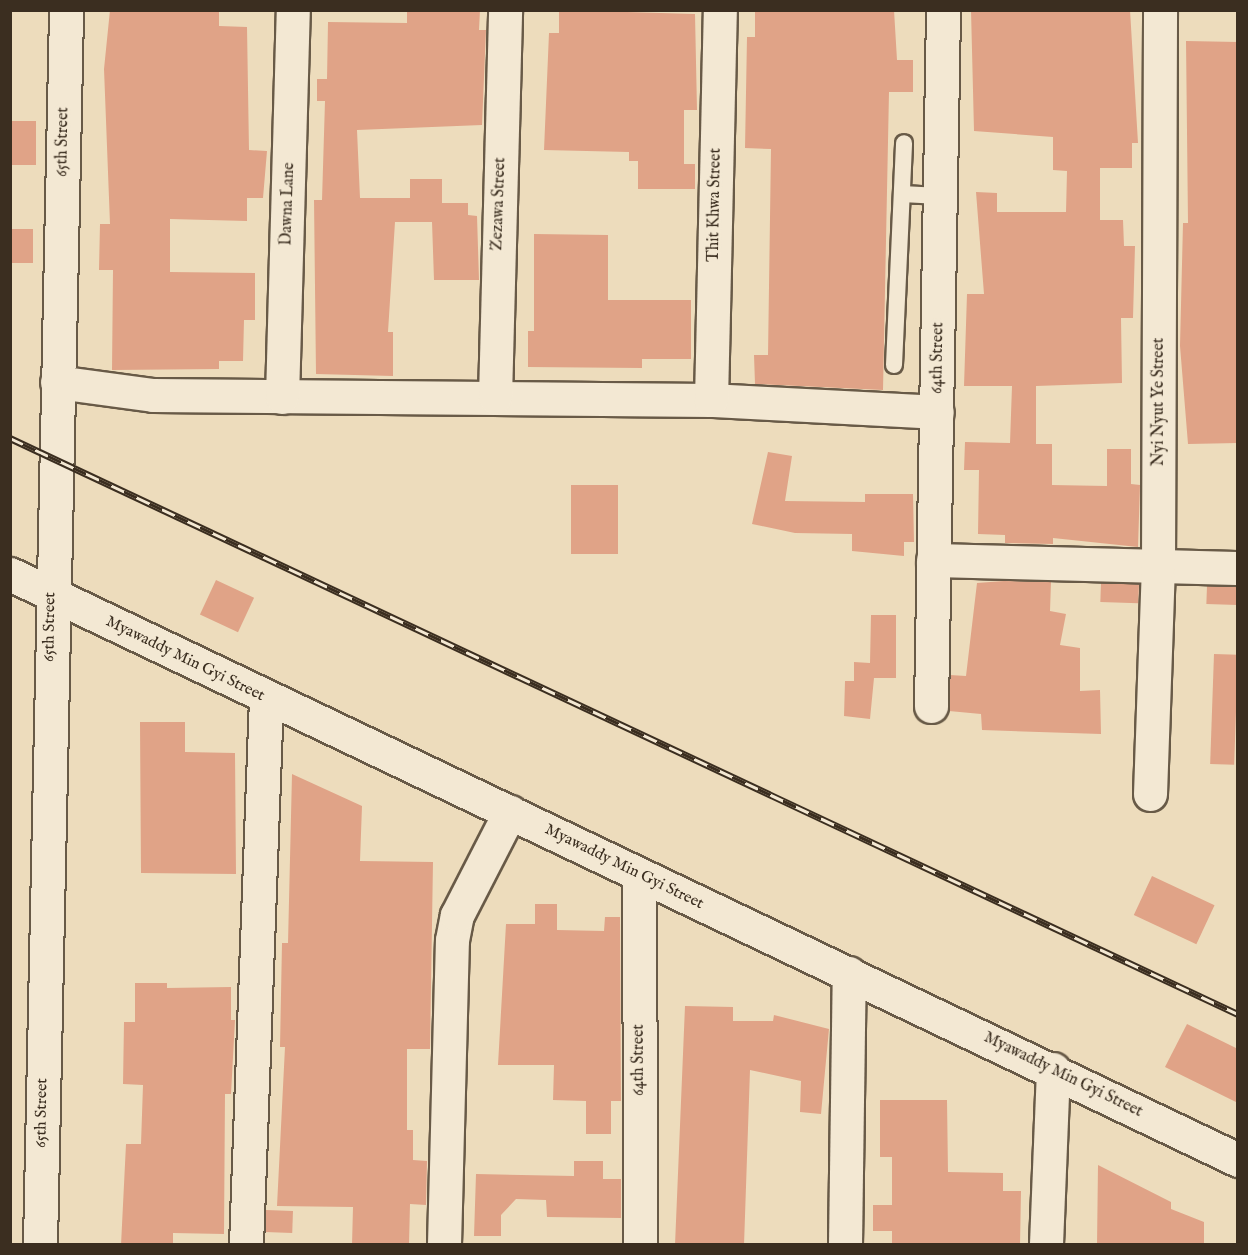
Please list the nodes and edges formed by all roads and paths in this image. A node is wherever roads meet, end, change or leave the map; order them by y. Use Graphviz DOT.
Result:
graph roads {
  1 [pos="66,10"];
  2 [pos="293,10"];
  3 [pos="505,10"];
  4 [pos="720,10"];
  5 [pos="943,10"];
  6 [pos="1160,10"];
  7 [pos="904,143"];
  8 [pos="902,194"];
  9 [pos="940,196"];
  10 [pos="894,365"];
  11 [pos="57,382"];
  12 [pos="282,397"];
  13 [pos="495,397"];
  14 [pos="711,400"];
  15 [pos="937,412"];
  16 [pos="933,560"];
  17 [pos="1158,566"];
  18 [pos="1238,568"];
  19 [pos="10,574"];
  20 [pos="50,593"];
  21 [pos="266,699"];
  22 [pos="931,706"];
  23 [pos="1150,794"];
  24 [pos="510,812"];
  25 [pos="639,875"];
  26 [pos="849,973"];
  27 [pos="1053,1069"];
  28 [pos="1238,1160"];
  29 [pos="40,1245"];
  30 [pos="246,1245"];
  31 [pos="444,1245"];
  32 [pos="640,1245"];
  33 [pos="845,1245"];
  34 [pos="1046,1245"];
  1 -- 11 [label="street, 65th Street"];
  2 -- 12 [label="street, Dawna Lane"];
  3 -- 13 [label="street, Zezawa Street"];
  4 -- 14 [label="street, Thit Khwa Street"];
  5 -- 9 [label="street, 64th Street"];
  6 -- 17 [label="street, Nyi Nyut Ye Street"];
  7 -- 8 [label="lane"];
  8 -- 9 [label="lane"];
  8 -- 10 [label="lane"];
  9 -- 15 [label="street, 64th Street"];
  11 -- 12 [label="street"];
  11 -- 20 [label="street, 65th Street"];
  12 -- 13 [label="street"];
  13 -- 14 [label="street"];
  14 -- 15 [label="street"];
  15 -- 16 [label="street, 64th Street"];
  16 -- 17 [label="street"];
  16 -- 22 [label="street, 64th Street"];
  17 -- 18 [label="street"];
  17 -- 23 [label="street, Nyi Nyut Ye Street"];
  19 -- 20 [label="street, Myawaddy Min Gyi Street"];
  20 -- 21 [label="street, Myawaddy Min Gyi Street"];
  20 -- 29 [label="street, 65th Street"];
  21 -- 24 [label="street, Myawaddy Min Gyi Street"];
  21 -- 30 [label="street"];
  24 -- 25 [label="street, Myawaddy Min Gyi Street"];
  24 -- 31 [label="street"];
  25 -- 26 [label="street, Myawaddy Min Gyi Street"];
  25 -- 32 [label="street, 64th Street"];
  26 -- 27 [label="street, Myawaddy Min Gyi Street"];
  26 -- 33 [label="street"];
  27 -- 28 [label="street, Myawaddy Min Gyi Street"];
  27 -- 34 [label="street"];
}
